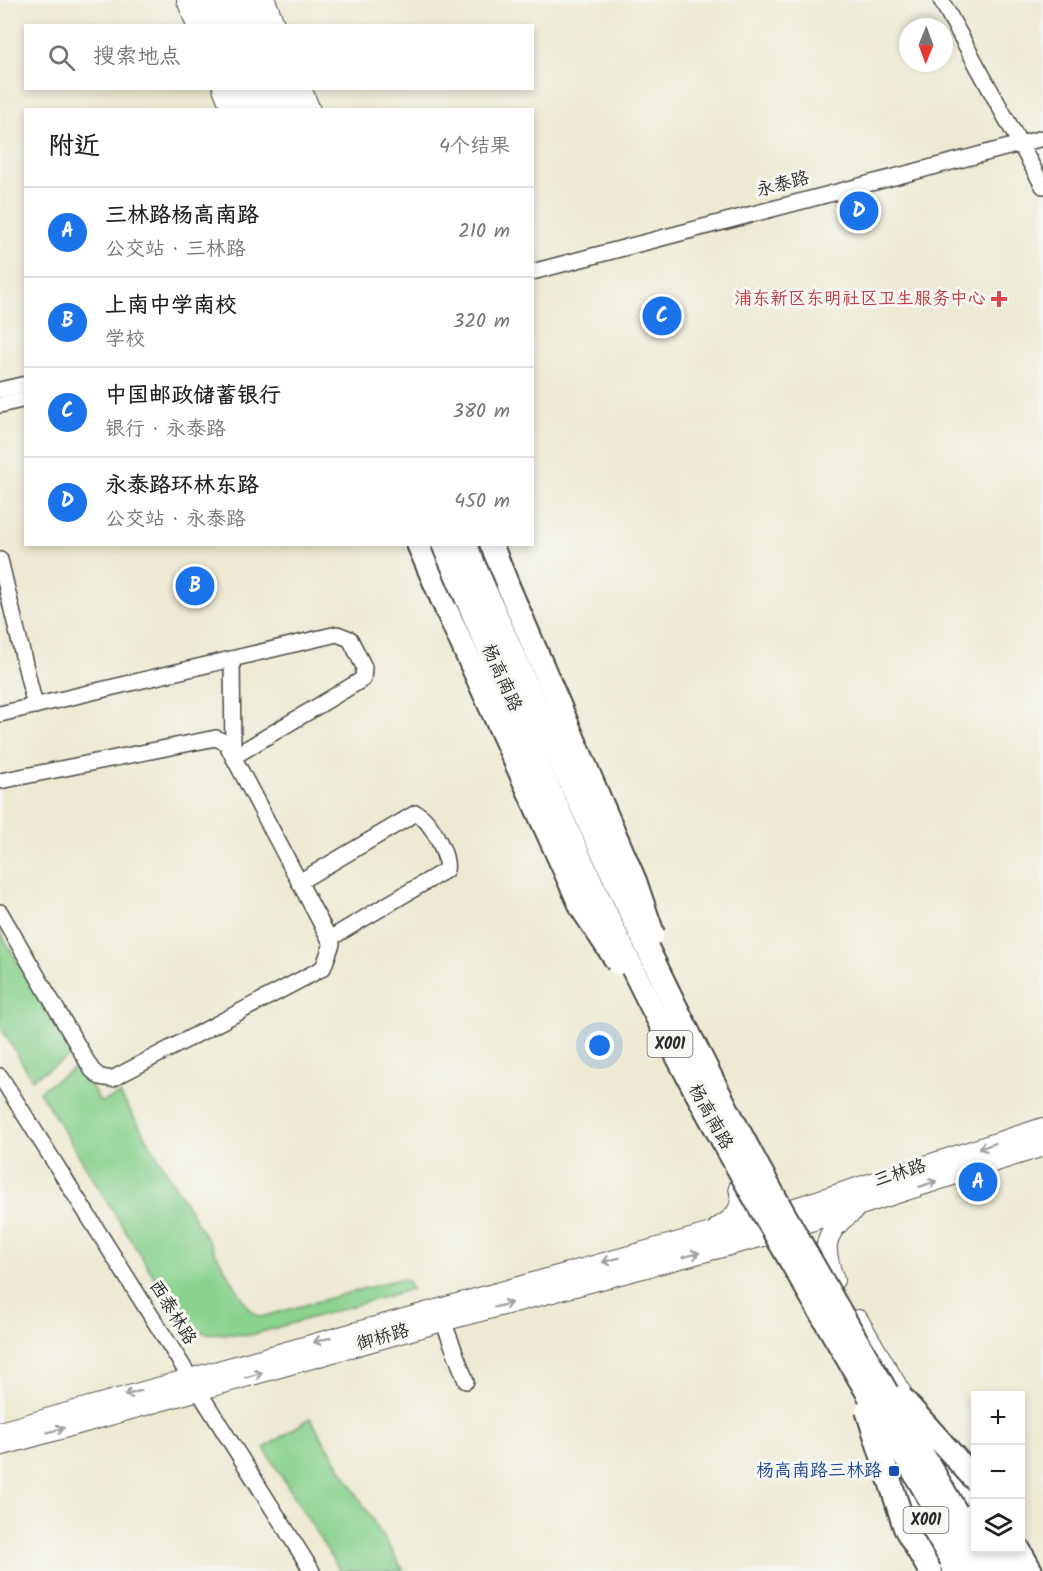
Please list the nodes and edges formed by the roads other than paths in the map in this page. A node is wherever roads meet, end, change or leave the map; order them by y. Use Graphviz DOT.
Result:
graph roads {
  1 [pos="187,0"];
  2 [pos="200,0"];
  3 [pos="206,0"];
  4 [pos="218,0"];
  5 [pos="234,0"];
  6 [pos="252,0"];
  7 [pos="265,0"];
  8 [pos="941,0"];
  9 [pos="203,24"];
  10 [pos="204,24"];
  11 [pos="204,24"];
  12 [pos="227,24"];
  13 [pos="263,24"];
  14 [pos="224,90"];
  15 [pos="238,90"];
  16 [pos="256,90"];
  17 [pos="271,90"];
  18 [pos="290,90"];
  19 [pos="303,90"];
  20 [pos="231,108"];
  21 [pos="245,108"];
  22 [pos="262,108"];
  23 [pos="277,108"];
  24 [pos="296,108"];
  25 [pos="309,108"];
  26 [pos="1043,138"];
  27 [pos="1020,144"];
  28 [pos="1043,186"];
  29 [pos="534,271"];
  30 [pos="24,384"];
  31 [pos="0,390"];
  32 [pos="24,399"];
  33 [pos="0,405"];
  34 [pos="419,546"];
  35 [pos="430,546"];
  36 [pos="444,546"];
  37 [pos="466,546"];
  38 [pos="480,546"];
  39 [pos="492,546"];
  40 [pos="0,560"];
  41 [pos="232,659"];
  42 [pos="35,706"];
  43 [pos="0,714"];
  44 [pos="233,757"];
  45 [pos="0,782"];
  46 [pos="299,882"];
  47 [pos="0,912"];
  48 [pos="329,939"];
  49 [pos="671,1021"];
  50 [pos="0,1076"];
  51 [pos="1043,1128"];
  52 [pos="1043,1146"];
  53 [pos="739,1188"];
  54 [pos="872,1202"];
  55 [pos="795,1217"];
  56 [pos="762,1228"];
  57 [pos="708,1234"];
  58 [pos="834,1280"];
  59 [pos="443,1321"];
  60 [pos="862,1365"];
  61 [pos="466,1381"];
  62 [pos="194,1384"];
  63 [pos="907,1404"];
  64 [pos="0,1432"];
  65 [pos="0,1446"];
  66 [pos="971,1476"];
  67 [pos="962,1515"];
  68 [pos="971,1536"];
  69 [pos="981,1553"];
  70 [pos="1000,1553"];
  71 [pos="1021,1553"];
  72 [pos="312,1571"];
  73 [pos="930,1571"];
  74 [pos="954,1571"];
  75 [pos="971,1571"];
  76 [pos="991,1571"];
  77 [pos="1010,1571"];
  78 [pos="1030,1571"];
  1 -- 9 [label="main road"];
  2 -- 10 [label="highway"];
  3 -- 11 [label="highway"];
  4 -- 12 [label="main road"];
  5 -- 13 [label="main road"];
  6 -- 13 [label="highway"];
  7 -- 13 [label="main road"];
  8 -- 27 [label="street"];
  14 -- 20 [label="main road"];
  15 -- 21 [label="highway"];
  16 -- 22 [label="main road"];
  17 -- 23 [label="main road"];
  18 -- 24 [label="highway"];
  19 -- 25 [label="main road"];
  26 -- 27 [label="street, 永泰路"];
  27 -- 28 [label="street"];
  27 -- 29 [label="street, 永泰路"];
  30 -- 31 [label="street"];
  32 -- 33 [label="street"];
  34 -- 49 [label="highway, bridge"];
  35 -- 49 [label="main road, 杨高南路 / X001"];
  36 -- 49 [label="highway, 杨高南路 / X001, bridge"];
  37 -- 49 [label="highway, 杨高南路 / X001, bridge"];
  38 -- 49 [label="main road, 杨高南路 / X001"];
  39 -- 49 [label="highway, bridge"];
  40 -- 42 [label="street"];
  41 -- 42 [label="street"];
  41 -- 44 [label="street"];
  41 -- 44 [label="street"];
  42 -- 43 [label="street"];
  44 -- 45 [label="street"];
  44 -- 46 [label="street"];
  46 -- 48 [label="street"];
  46 -- 48 [label="street"];
  47 -- 48 [label="street"];
  49 -- 53 [label="main road, 杨高南路 / X001"];
  49 -- 55 [label="main road, 杨高南路 / X001"];
  49 -- 60 [label="highway, 杨高南路 / X001, bridge"];
  50 -- 62 [label="street, 西泰林路"];
  51 -- 55 [label="main road, 三林路, one-way"];
  54 -- 52 [label="main road, 三林路, one-way"];
  53 -- 56 [label="main road, 杨高南路"];
  53 -- 57 [label="main road"];
  54 -- 55 [label="main road, 三林路"];
  54 -- 58 [label="main road"];
  55 -- 56 [label="main road, 三林路"];
  55 -- 58 [label="main road, 杨高南路 / X001"];
  56 -- 57 [label="main road, 御桥路"];
  59 -- 56 [label="main road, 御桥路, one-way"];
  56 -- 74 [label="main road, 杨高南路 / X001"];
  57 -- 62 [label="main road, 御桥路, one-way"];
  58 -- 63 [label="main road, 杨高南路 / X001"];
  59 -- 61 [label="street"];
  62 -- 59 [label="main road, 御桥路, one-way"];
  60 -- 63 [label="highway, X001, bridge"];
  60 -- 67 [label="highway, 杨高南路 / X001, bridge"];
  60 -- 73 [label="highway, X001, bridge"];
  62 -- 64 [label="main road, 御桥路, one-way"];
  65 -- 62 [label="main road, 御桥路, one-way"];
  62 -- 72 [label="street, 西泰林路"];
  63 -- 66 [label="highway, X001, bridge"];
  63 -- 67 [label="main road, 杨高南路 / X001"];
  67 -- 68 [label="highway, 杨高南路 / X001"];
  67 -- 75 [label="highway, 杨高南路 / X001"];
  69 -- 76 [label="highway"];
  70 -- 77 [label="main road"];
  71 -- 78 [label="highway"];
}
